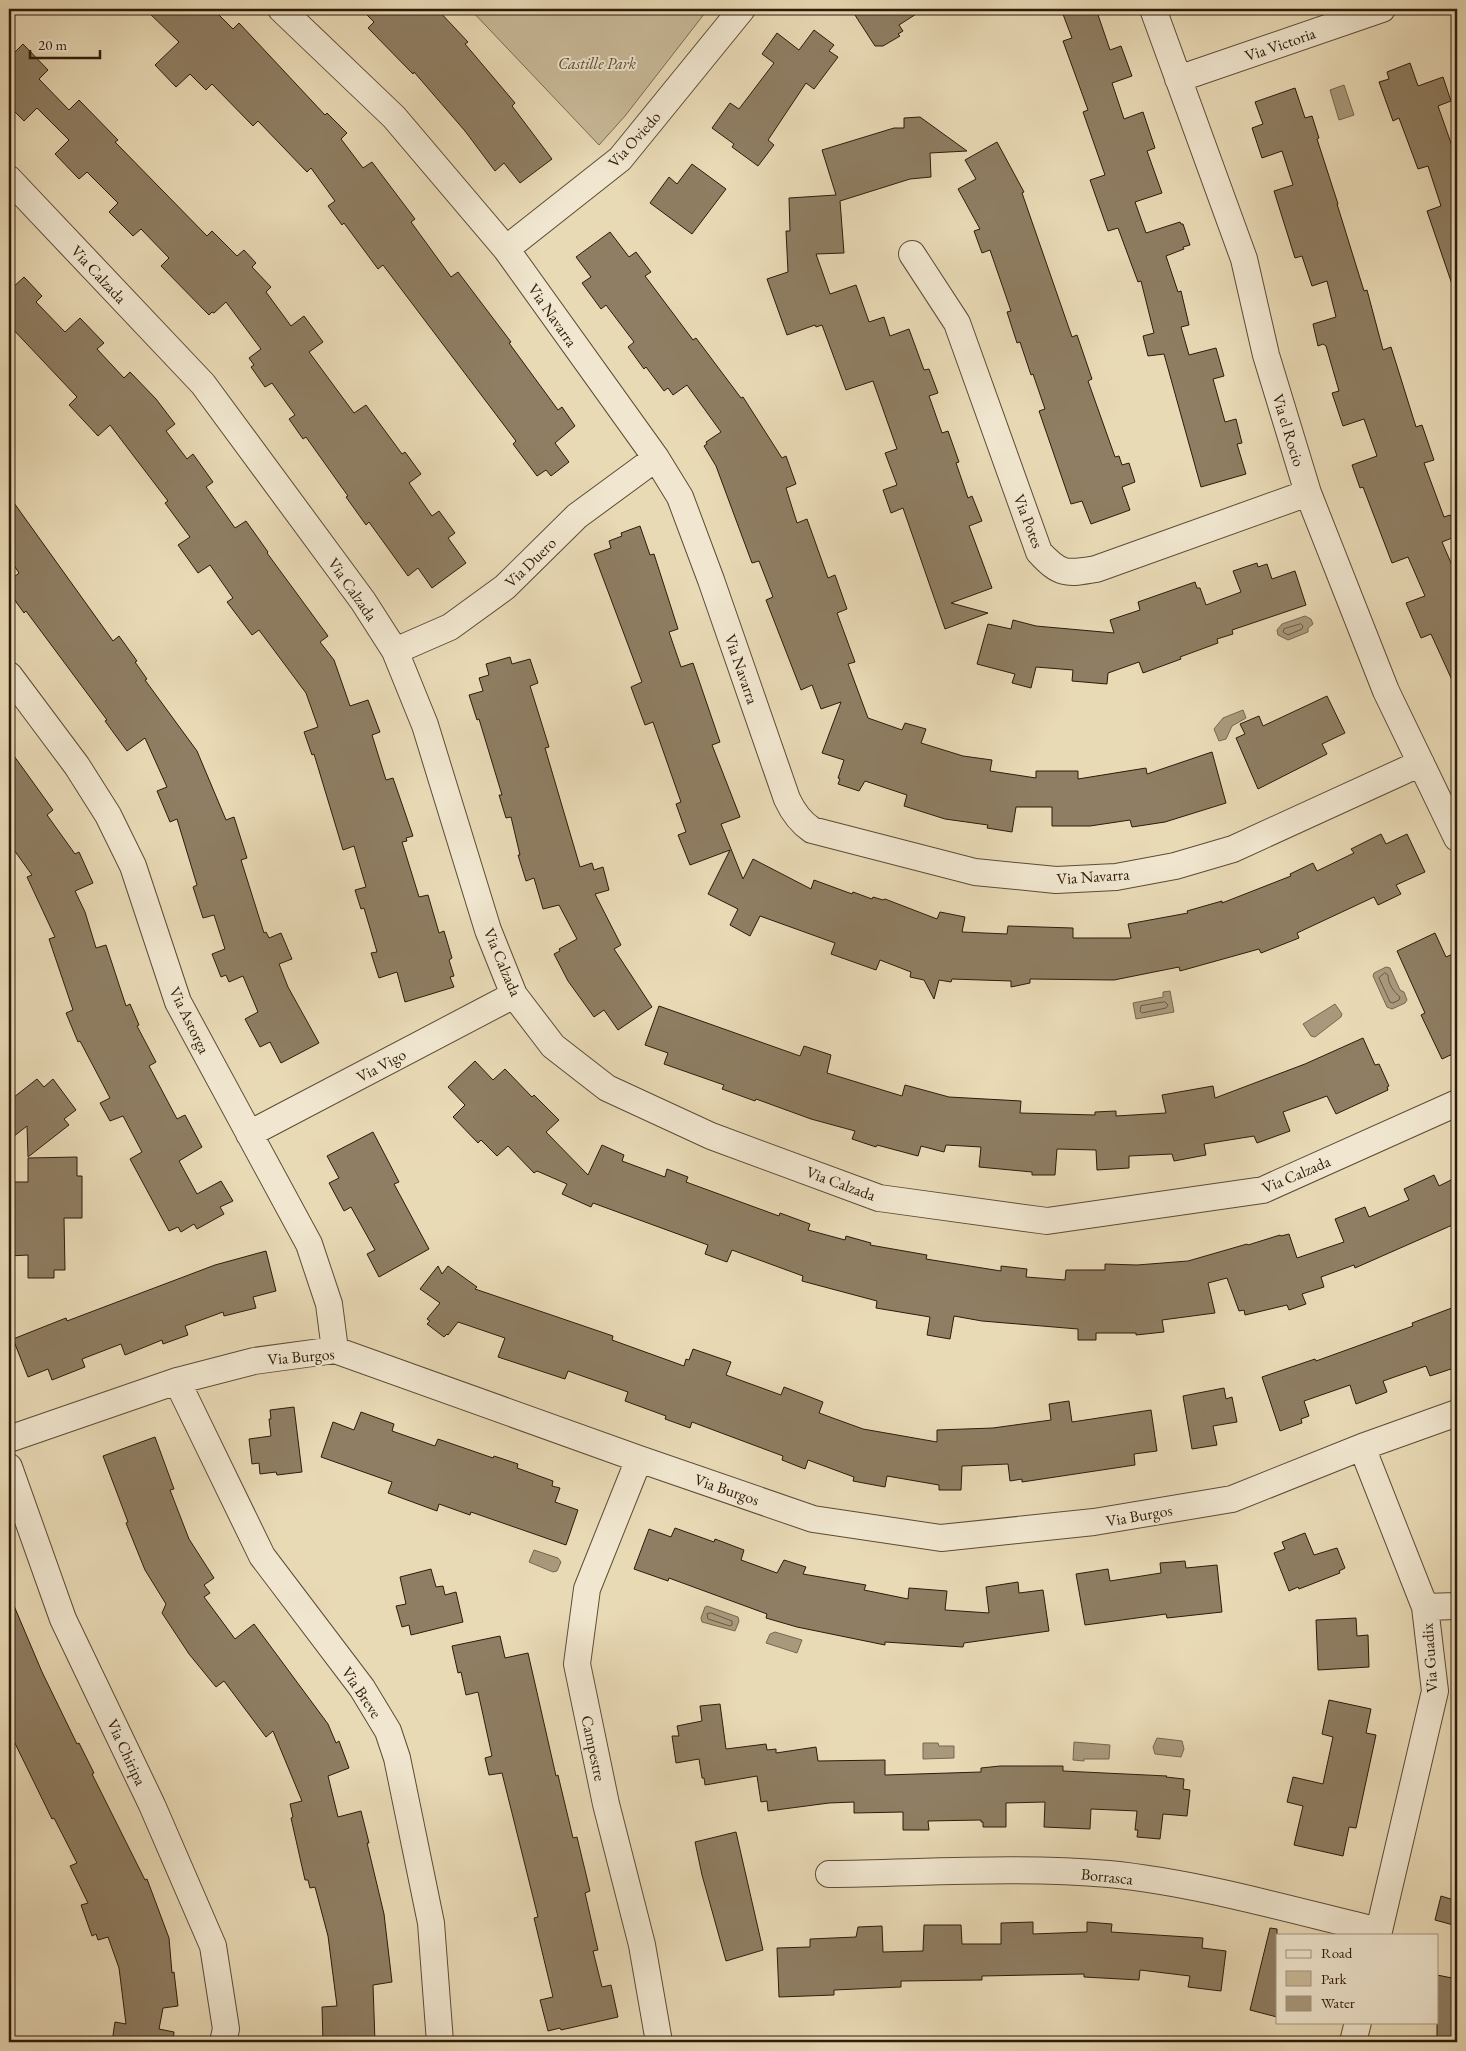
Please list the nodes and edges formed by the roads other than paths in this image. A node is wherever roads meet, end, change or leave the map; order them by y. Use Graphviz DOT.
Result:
graph roads {
  1 [pos="281,9"];
  2 [pos="742,9"];
  3 [pos="1153,9"];
  4 [pos="1382,9"];
  5 [pos="1178,79"];
  6 [pos="9,179"];
  7 [pos="506,249"];
  8 [pos="912,254"];
  9 [pos="656,458"];
  10 [pos="1308,493"];
  11 [pos="396,651"];
  12 [pos="9,675"];
  13 [pos="1421,763"];
  14 [pos="1457,838"];
  15 [pos="514,995"];
  16 [pos="1457,1103"];
  17 [pos="249,1134"];
  18 [pos="335,1350"];
  19 [pos="177,1381"];
  20 [pos="1457,1413"];
  21 [pos="9,1439"];
  22 [pos="1362,1447"];
  23 [pos="638,1459"];
  24 [pos="9,1467"];
  25 [pos="1425,1606"];
  26 [pos="1457,1606"];
  27 [pos="829,1874"];
  28 [pos="1379,1933"];
  29 [pos="1358,2024"];
  30 [pos="223,2042"];
  31 [pos="440,2042"];
  32 [pos="658,2042"];
  33 [pos="1353,2042"];
  1 -- 7 [label="street, Via Navarra"];
  2 -- 7 [label="street, Via Oviedo"];
  3 -- 5 [label="street, Via el Rocio"];
  4 -- 5 [label="street, Via Victoria"];
  5 -- 10 [label="street, Via el Rocio"];
  6 -- 11 [label="street, Via Calzada"];
  7 -- 9 [label="street, Via Navarra"];
  8 -- 10 [label="street, Via Potes"];
  9 -- 11 [label="street, Via Duero"];
  9 -- 13 [label="street, Via Navarra"];
  10 -- 13 [label="street, Via el Rocio"];
  11 -- 15 [label="street, Via Calzada"];
  12 -- 17 [label="street, Via Astorga"];
  13 -- 14 [label="street, Via el Rocio"];
  15 -- 16 [label="street, Via Calzada"];
  15 -- 17 [label="street, Via Vigo"];
  17 -- 18 [label="street, Via Astorga"];
  18 -- 19 [label="street, Via Burgos"];
  18 -- 23 [label="street, Via Burgos"];
  19 -- 21 [label="street, Via Burgos"];
  19 -- 31 [label="street, Via Breve"];
  20 -- 22 [label="street, Via Burgos"];
  22 -- 23 [label="street, Via Burgos"];
  22 -- 25 [label="street, Via Guadix"];
  23 -- 32 [label="street, Campestre"];
  24 -- 30 [label="street, Via Chiripa"];
  25 -- 26 [label="street"];
  25 -- 28 [label="street, Via Guadix"];
  27 -- 28 [label="street, Borrasca"];
  29 -- 33 [label="street"];
}
